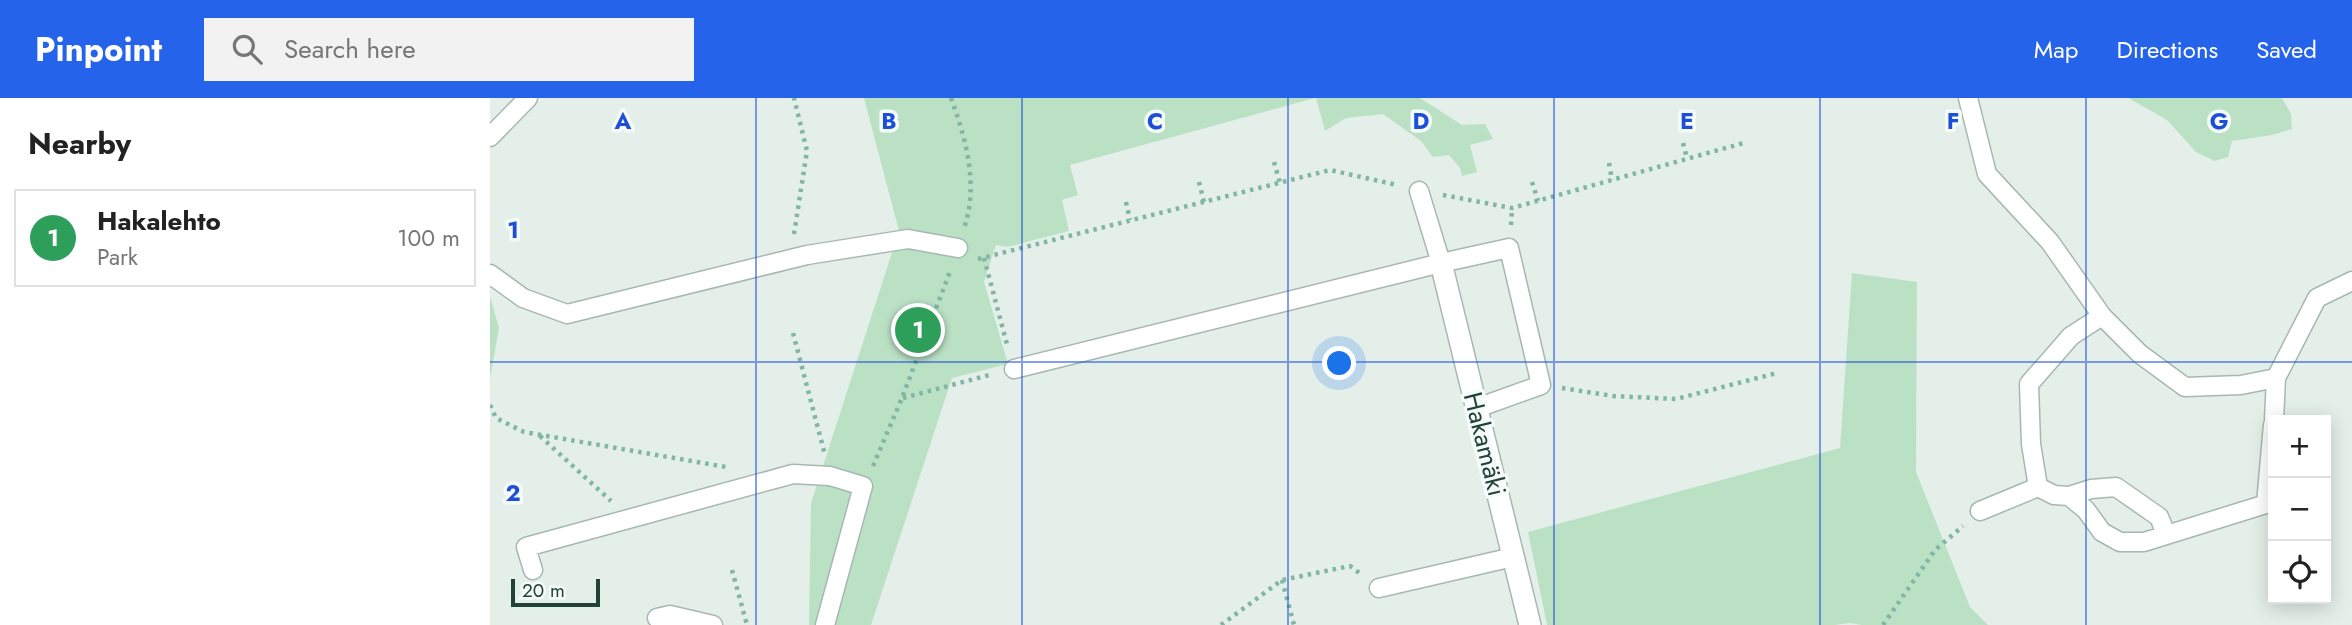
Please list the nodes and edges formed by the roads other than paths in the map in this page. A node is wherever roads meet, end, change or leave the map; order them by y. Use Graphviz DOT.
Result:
graph roads {
  1 [pos="528,98"];
  2 [pos="1968,98"];
  3 [pos="490,137"];
  4 [pos="1419,191"];
  5 [pos="955,256"];
  6 [pos="1441,263"];
  7 [pos="490,274"];
  8 [pos="2352,281"];
  9 [pos="2102,316"];
  10 [pos="1014,369"];
  11 [pos="2276,378"];
  12 [pos="1476,408"];
  13 [pos="2273,415"];
  14 [pos="2268,478"];
  15 [pos="2038,487"];
  16 [pos="2069,496"];
  17 [pos="1980,512"];
  18 [pos="2166,534"];
  19 [pos="1513,557"];
  20 [pos="533,570"];
  21 [pos="1379,588"];
  22 [pos="657,618"];
  23 [pos="713,625"];
  24 [pos="825,625"];
  25 [pos="1530,625"];
  1 -- 3 [label="lane"];
  2 -- 9 [label="lane"];
  4 -- 6 [label="lane"];
  5 -- 7 [label="lane"];
  6 -- 10 [label="lane"];
  6 -- 12 [label="street, Hakamäki"];
  6 -- 12 [label="lane"];
  8 -- 11 [label="lane"];
  9 -- 11 [label="lane"];
  9 -- 15 [label="lane"];
  11 -- 13 [label="lane"];
  12 -- 19 [label="street, Hakamäki"];
  14 -- 18 [label="lane"];
  15 -- 16 [label="lane"];
  15 -- 17 [label="lane"];
  16 -- 18 [label="lane"];
  16 -- 18 [label="lane"];
  19 -- 21 [label="lane"];
  19 -- 25 [label="street, Hakamäki"];
  20 -- 24 [label="lane"];
  22 -- 23 [label="lane"];
}
